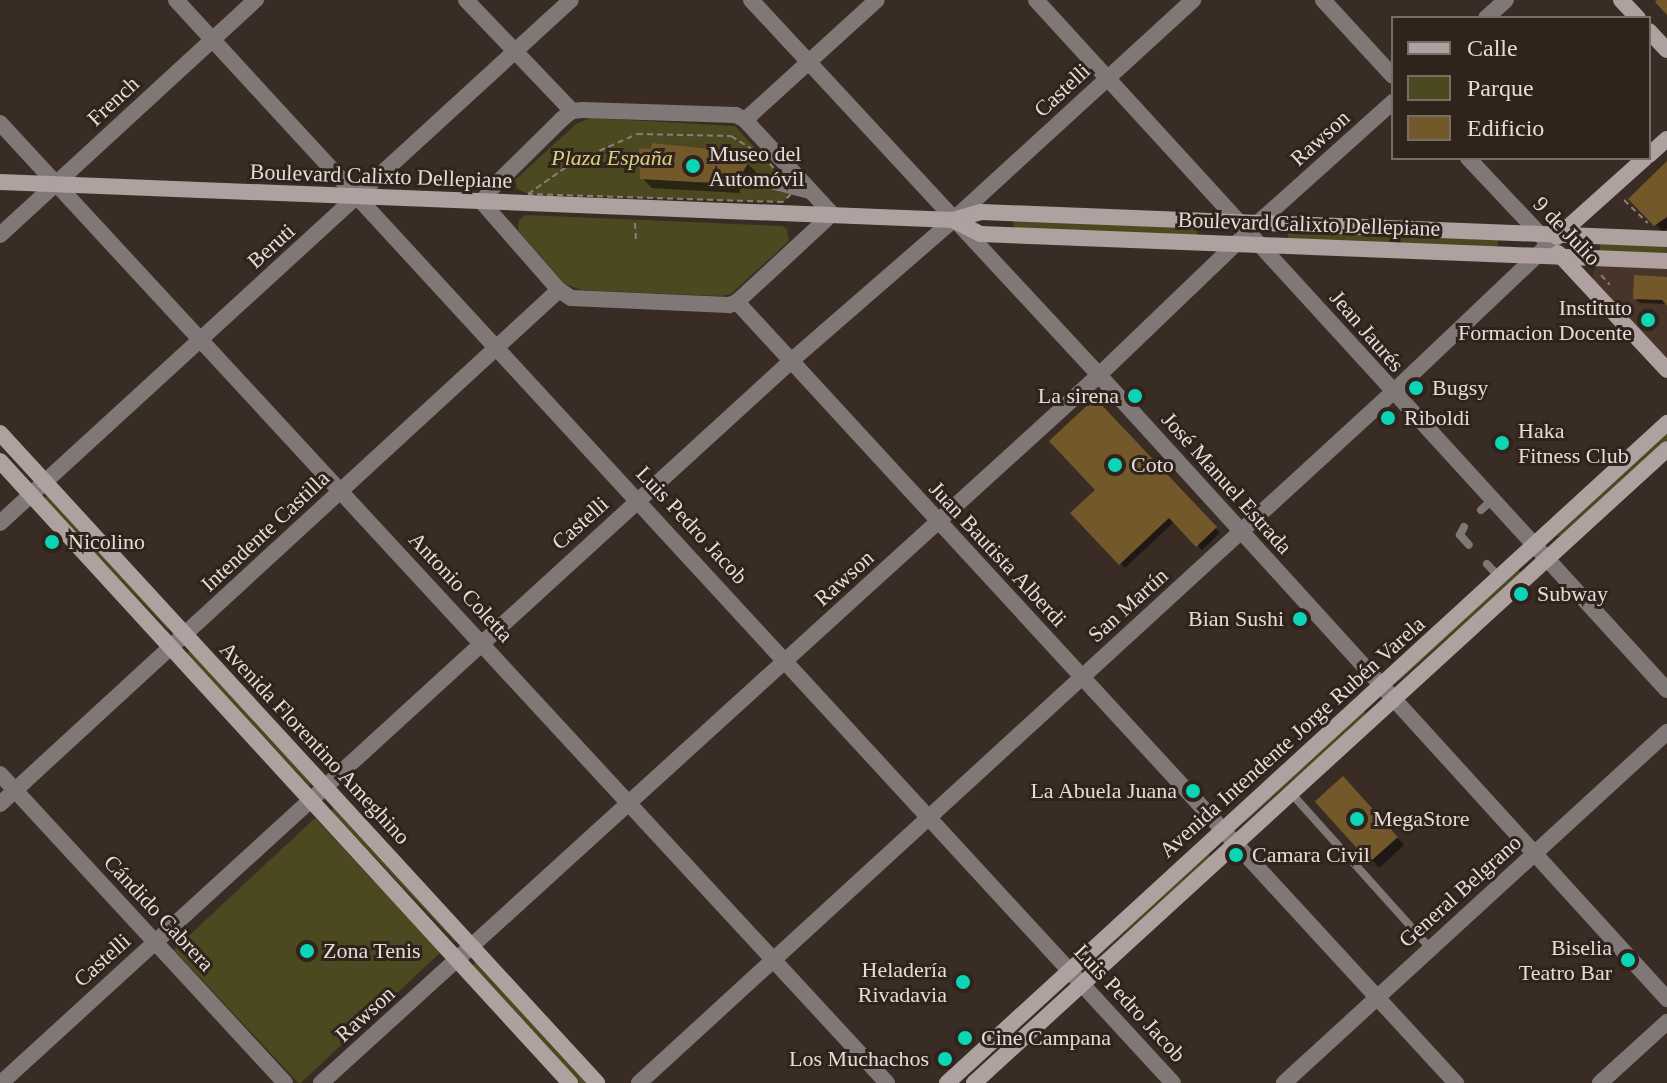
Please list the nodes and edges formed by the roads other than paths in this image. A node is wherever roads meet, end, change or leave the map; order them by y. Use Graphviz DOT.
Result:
graph roads {
  1 [pos="176,0"];
  2 [pos="256,0"];
  3 [pos="466,0"];
  4 [pos="571,0"];
  5 [pos="751,0"];
  6 [pos="877,0"];
  7 [pos="1036,0"];
  8 [pos="1193,0"];
  9 [pos="1323,0"];
  10 [pos="1506,0"];
  11 [pos="1621,0"];
  12 [pos="1488,16"];
  13 [pos="1636,16"];
  14 [pos="1651,33"];
  15 [pos="212,40"];
  16 [pos="1667,50"];
  17 [pos="514,52"];
  18 [pos="808,63"];
  19 [pos="1391,74"];
  20 [pos="1108,78"];
  21 [pos="1391,104"];
  22 [pos="572,111"];
  23 [pos="745,120"];
  24 [pos="0,123"];
  25 [pos="1667,139"];
  26 [pos="1651,153"];
  27 [pos="1470,160"];
  28 [pos="1643,160"];
  29 [pos="744,178"];
  30 [pos="0,182"];
  31 [pos="56,184"];
  32 [pos="815,196"];
  33 [pos="356,198"];
  34 [pos="482,202"];
  35 [pos="832,214"];
  36 [pos="953,220"];
  37 [pos="1250,225"];
  38 [pos="0,235"];
  39 [pos="1667,239"];
  40 [pos="1237,243"];
  41 [pos="1261,244"];
  42 [pos="1549,244"];
  43 [pos="1667,261"];
  44 [pos="559,290"];
  45 [pos="737,302"];
  46 [pos="201,339"];
  47 [pos="498,347"];
  48 [pos="791,361"];
  49 [pos="1667,370"];
  50 [pos="1099,375"];
  51 [pos="1392,393"];
  52 [pos="1667,423"];
  53 [pos="0,433"];
  54 [pos="1667,449"];
  55 [pos="0,461"];
  56 [pos="45,482"];
  57 [pos="342,490"];
  58 [pos="31,495"];
  59 [pos="638,500"];
  60 [pos="938,522"];
  61 [pos="0,523"];
  62 [pos="1464,527"];
  63 [pos="1242,532"];
  64 [pos="1469,545"];
  65 [pos="1533,545"];
  66 [pos="1546,559"];
  67 [pos="1487,564"];
  68 [pos="1499,577"];
  69 [pos="185,634"];
  70 [pos="482,642"];
  71 [pos="171,647"];
  72 [pos="786,660"];
  73 [pos="1082,678"];
  74 [pos="1380,686"];
  75 [pos="1667,690"];
  76 [pos="1393,700"];
  77 [pos="1667,732"];
  78 [pos="0,774"];
  79 [pos="325,786"];
  80 [pos="15,790"];
  81 [pos="1291,793"];
  82 [pos="310,800"];
  83 [pos="630,802"];
  84 [pos="0,804"];
  85 [pos="930,817"];
  86 [pos="1224,829"];
  87 [pos="1237,843"];
  88 [pos="1534,854"];
  89 [pos="155,942"];
  90 [pos="472,946"];
  91 [pos="1431,949"];
  92 [pos="457,960"];
  93 [pos="773,960"];
  94 [pos="1069,971"];
  95 [pos="1082,984"];
  96 [pos="1377,997"];
  97 [pos="1667,999"];
  98 [pos="1667,1022"];
  99 [pos="1,1083"];
  100 [pos="285,1083"];
  101 [pos="321,1083"];
  102 [pos="570,1083"];
  103 [pos="597,1083"];
  104 [pos="639,1083"];
  105 [pos="887,1083"];
  106 [pos="947,1083"];
  107 [pos="974,1083"];
  108 [pos="1173,1083"];
  109 [pos="1284,1083"];
  110 [pos="1456,1083"];
  111 [pos="1600,1083"];
  1 -- 15 [label="street, Luis Pedro Jacob"];
  2 -- 15 [label="street, French"];
  3 -- 17 [label="street"];
  4 -- 17 [label="street, Beruti"];
  5 -- 18 [label="street, José Manuel Estrada"];
  6 -- 18 [label="street"];
  7 -- 20 [label="street, Jean Jaurés"];
  8 -- 20 [label="street, Castelli"];
  9 -- 19 [label="street"];
  10 -- 12 [label="street"];
  11 -- 13 [label="main road"];
  14 -- 16 [label="main road"];
  15 -- 31 [label="street, French"];
  15 -- 33 [label="street, Luis Pedro Jacob"];
  17 -- 22 [label="street"];
  17 -- 33 [label="street, Beruti"];
  18 -- 23 [label="street"];
  18 -- 36 [label="street, José Manuel Estrada"];
  20 -- 36 [label="street, Castelli"];
  20 -- 37 [label="street, Jean Jaurés"];
  21 -- 37 [label="street, Rawson"];
  22 -- 23 [label="street"];
  22 -- 34 [label="street"];
  23 -- 32 [label="street"];
  24 -- 31 [label="street, Antonio Coletta"];
  25 -- 26 [label="main road, San Martín"];
  27 -- 42 [label="street, 9 de Julio"];
  28 -- 42 [label="main road, San Martín"];
  29 -- 32 [label="lane"];
  30 -- 31 [label="main road, Boulevard Calixto Dellepiane"];
  31 -- 33 [label="main road, Boulevard Calixto Dellepiane"];
  31 -- 38 [label="street, French"];
  31 -- 46 [label="street, Antonio Coletta"];
  32 -- 35 [label="street"];
  33 -- 34 [label="main road, Boulevard Calixto Dellepiane"];
  33 -- 46 [label="street, Beruti"];
  33 -- 47 [label="street, Luis Pedro Jacob"];
  34 -- 35 [label="main road, Boulevard Calixto Dellepiane"];
  34 -- 44 [label="street"];
  35 -- 36 [label="main road, Boulevard Calixto Dellepiane"];
  35 -- 45 [label="street"];
  36 -- 37 [label="main road, Boulevard Calixto Dellepiane"];
  36 -- 40 [label="main road, Boulevard Calixto Dellepiane"];
  36 -- 48 [label="street, Castelli"];
  36 -- 50 [label="street, José Manuel Estrada"];
  37 -- 40 [label="street, Rawson"];
  37 -- 41 [label="street, Jean Jaurés"];
  37 -- 42 [label="main road, Boulevard Calixto Dellepiane"];
  39 -- 42 [label="main road, Boulevard Calixto Dellepiane"];
  40 -- 41 [label="main road, Boulevard Calixto Dellepiane"];
  40 -- 50 [label="street, Rawson"];
  41 -- 42 [label="main road, Boulevard Calixto Dellepiane"];
  41 -- 51 [label="street, Jean Jaurés"];
  42 -- 43 [label="main road, Boulevard Calixto Dellepiane"];
  42 -- 49 [label="main road, 9 de Julio"];
  42 -- 51 [label="street, San Martín"];
  44 -- 45 [label="street"];
  44 -- 47 [label="street, Intendente Castilla"];
  45 -- 48 [label="street, Juan Bautista Alberdi"];
  46 -- 56 [label="street, Beruti"];
  46 -- 57 [label="street, Antonio Coletta"];
  47 -- 57 [label="street, Intendente Castilla"];
  47 -- 59 [label="street, Luis Pedro Jacob"];
  48 -- 59 [label="street, Castelli"];
  48 -- 60 [label="street, Juan Bautista Alberdi"];
  50 -- 60 [label="street, Rawson"];
  50 -- 63 [label="street, José Manuel Estrada"];
  51 -- 63 [label="street, San Martín"];
  51 -- 65 [label="street, Jean Jaurés"];
  52 -- 65 [label="main road, Avenida Intendente Jorge Rubén Varela"];
  53 -- 56 [label="main road, Avenida Florentino Ameghino"];
  54 -- 66 [label="main road, Avenida Intendente Jorge Rubén Varela"];
  55 -- 58 [label="main road, Avenida Florentino Ameghino"];
  56 -- 58 [label="street, Beruti"];
  56 -- 69 [label="main road, Avenida Florentino Ameghino"];
  57 -- 69 [label="street, Intendente Castilla"];
  57 -- 70 [label="street, Antonio Coletta"];
  58 -- 61 [label="street, Beruti"];
  58 -- 71 [label="main road, Avenida Florentino Ameghino"];
  59 -- 70 [label="street, Castelli"];
  59 -- 72 [label="street, Luis Pedro Jacob"];
  60 -- 72 [label="street, Rawson"];
  60 -- 73 [label="street, Juan Bautista Alberdi"];
  62 -- 64 [label="lane"];
  63 -- 73 [label="street, San Martín"];
  63 -- 74 [label="street, José Manuel Estrada"];
  65 -- 66 [label="street, Jean Jaurés"];
  65 -- 68 [label="main road, Avenida Intendente Jorge Rubén Varela"];
  66 -- 75 [label="street, Jean Jaurés"];
  66 -- 76 [label="main road, Avenida Intendente Jorge Rubén Varela"];
  67 -- 68 [label="lane"];
  68 -- 74 [label="main road, Avenida Intendente Jorge Rubén Varela"];
  69 -- 71 [label="street, Intendente Castilla"];
  69 -- 79 [label="main road, Avenida Florentino Ameghino"];
  70 -- 79 [label="street, Castelli"];
  70 -- 83 [label="street, Antonio Coletta"];
  71 -- 80 [label="street, Intendente Castilla"];
  71 -- 82 [label="main road, Avenida Florentino Ameghino"];
  72 -- 83 [label="street, Rawson"];
  72 -- 85 [label="street, Luis Pedro Jacob"];
  73 -- 85 [label="street, San Martín"];
  73 -- 86 [label="street, Juan Bautista Alberdi"];
  74 -- 76 [label="street, José Manuel Estrada"];
  74 -- 86 [label="main road, Avenida Intendente Jorge Rubén Varela"];
  76 -- 81 [label="main road, Avenida Intendente Jorge Rubén Varela"];
  76 -- 88 [label="street, José Manuel Estrada"];
  77 -- 88 [label="street, General Belgrano"];
  78 -- 80 [label="street, Cándido Cabrera"];
  79 -- 82 [label="street, Castelli"];
  79 -- 90 [label="main road, Avenida Florentino Ameghino"];
  80 -- 84 [label="street, Intendente Castilla"];
  80 -- 89 [label="street, Cándido Cabrera"];
  81 -- 87 [label="main road, Avenida Intendente Jorge Rubén Varela"];
  81 -- 91 [label="lane"];
  82 -- 89 [label="street, Castelli"];
  82 -- 92 [label="main road, Avenida Florentino Ameghino"];
  83 -- 90 [label="street, Rawson"];
  83 -- 93 [label="street, Antonio Coletta"];
  85 -- 93 [label="street, San Martín"];
  85 -- 94 [label="street, Luis Pedro Jacob"];
  86 -- 87 [label="street, Juan Bautista Alberdi"];
  86 -- 94 [label="main road, Avenida Intendente Jorge Rubén Varela"];
  87 -- 95 [label="main road, Avenida Intendente Jorge Rubén Varela"];
  87 -- 96 [label="street, Juan Bautista Alberdi"];
  88 -- 91 [label="street, General Belgrano"];
  88 -- 97 [label="street, José Manuel Estrada"];
  89 -- 99 [label="street, Castelli"];
  89 -- 100 [label="street, Cándido Cabrera"];
  90 -- 92 [label="street, Rawson"];
  90 -- 103 [label="main road, Avenida Florentino Ameghino"];
  91 -- 96 [label="street, General Belgrano"];
  92 -- 101 [label="street, Rawson"];
  92 -- 102 [label="main road, Avenida Florentino Ameghino"];
  93 -- 104 [label="street, San Martín"];
  93 -- 105 [label="street, Antonio Coletta"];
  94 -- 95 [label="street, Luis Pedro Jacob"];
  94 -- 106 [label="main road, Avenida Intendente Jorge Rubén Varela"];
  95 -- 107 [label="main road, Avenida Intendente Jorge Rubén Varela"];
  95 -- 108 [label="street, Luis Pedro Jacob"];
  96 -- 109 [label="street, General Belgrano"];
  96 -- 110 [label="street, Juan Bautista Alberdi"];
  98 -- 111 [label="street"];
}
